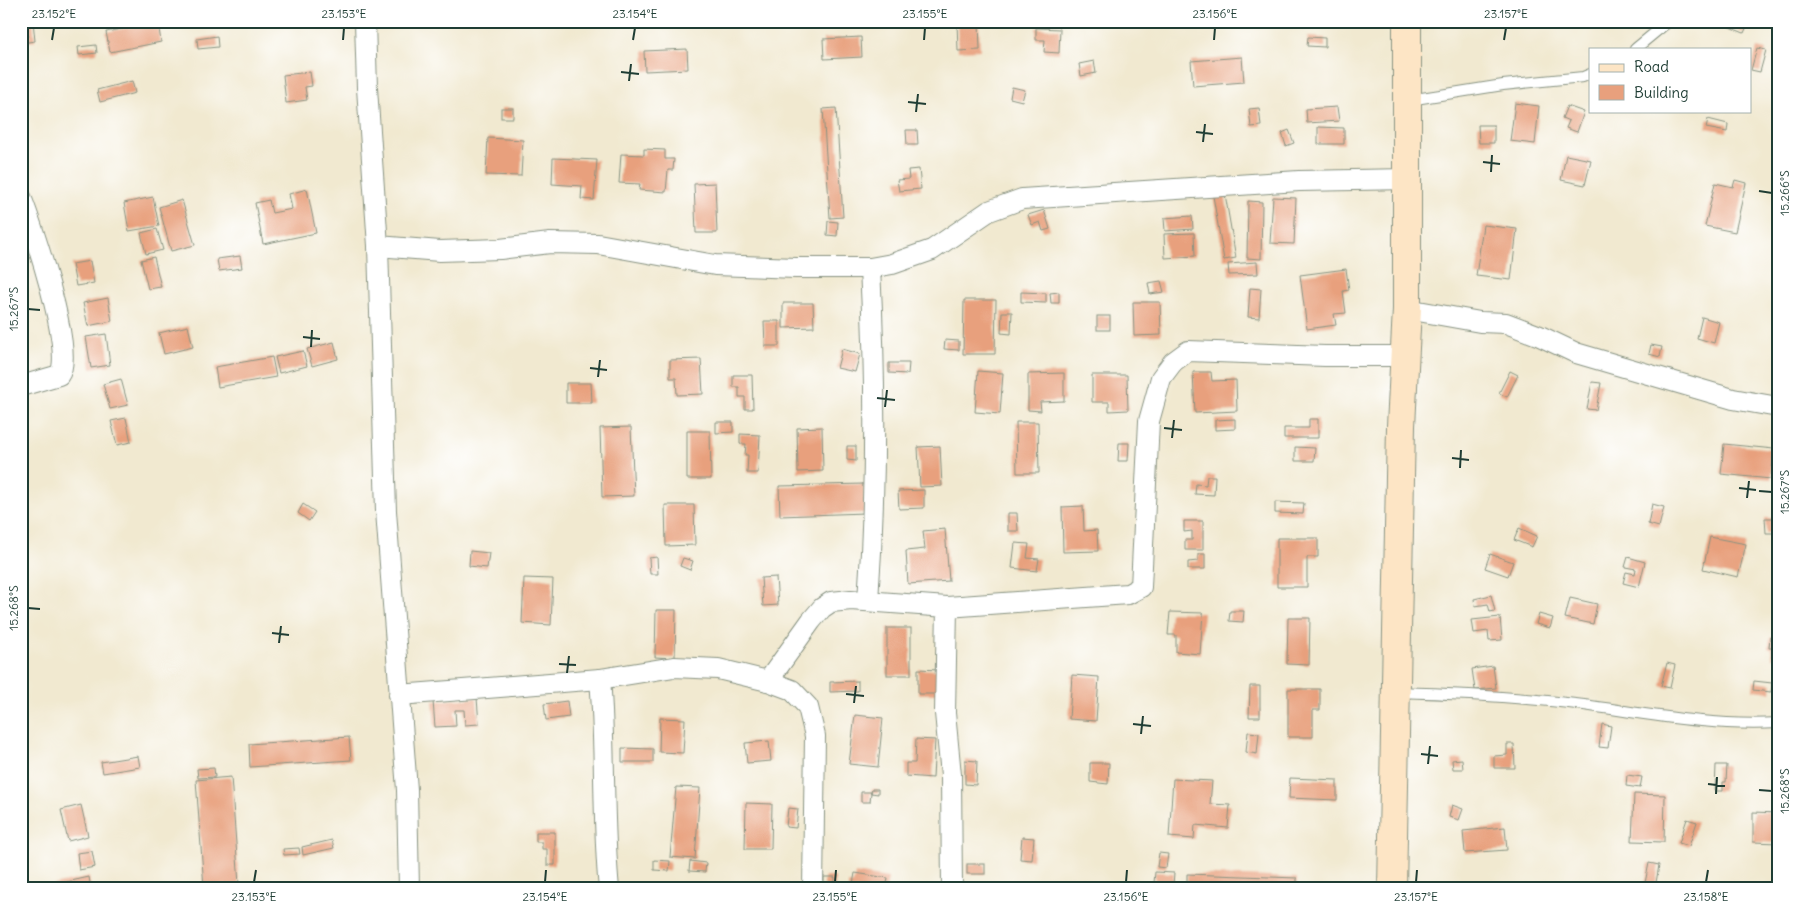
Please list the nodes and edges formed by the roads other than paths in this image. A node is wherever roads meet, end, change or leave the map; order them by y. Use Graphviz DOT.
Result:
graph roads {
  1 [pos="365,21"];
  2 [pos="1407,21"];
  3 [pos="1669,21"];
  4 [pos="1636,48"];
  5 [pos="1589,74"];
  6 [pos="1408,100"];
  7 [pos="1408,179"];
  8 [pos="21,197"];
  9 [pos="378,246"];
  10 [pos="870,268"];
  11 [pos="1407,309"];
  12 [pos="1406,356"];
  13 [pos="21,386"];
  14 [pos="1778,407"];
  15 [pos="868,601"];
  16 [pos="946,607"];
  17 [pos="600,679"];
  18 [pos="768,681"];
  19 [pos="1396,692"];
  20 [pos="400,695"];
  21 [pos="1778,723"];
  22 [pos="409,889"];
  23 [pos="609,889"];
  24 [pos="813,889"];
  25 [pos="952,889"];
  26 [pos="1392,889"];
  1 -- 9 [label="street"];
  2 -- 6 [label="main road"];
  3 -- 4 [label="lane"];
  5 -- 6 [label="lane"];
  6 -- 7 [label="main road"];
  7 -- 10 [label="street"];
  7 -- 11 [label="main road"];
  8 -- 13 [label="street"];
  9 -- 10 [label="street"];
  9 -- 20 [label="street"];
  10 -- 15 [label="street"];
  11 -- 12 [label="main road"];
  11 -- 14 [label="street"];
  12 -- 16 [label="street"];
  12 -- 19 [label="main road"];
  15 -- 16 [label="street"];
  15 -- 18 [label="street"];
  16 -- 25 [label="street"];
  17 -- 18 [label="street"];
  17 -- 20 [label="street"];
  17 -- 23 [label="street"];
  18 -- 24 [label="street"];
  19 -- 21 [label="lane"];
  19 -- 26 [label="main road"];
  20 -- 22 [label="street"];
}
